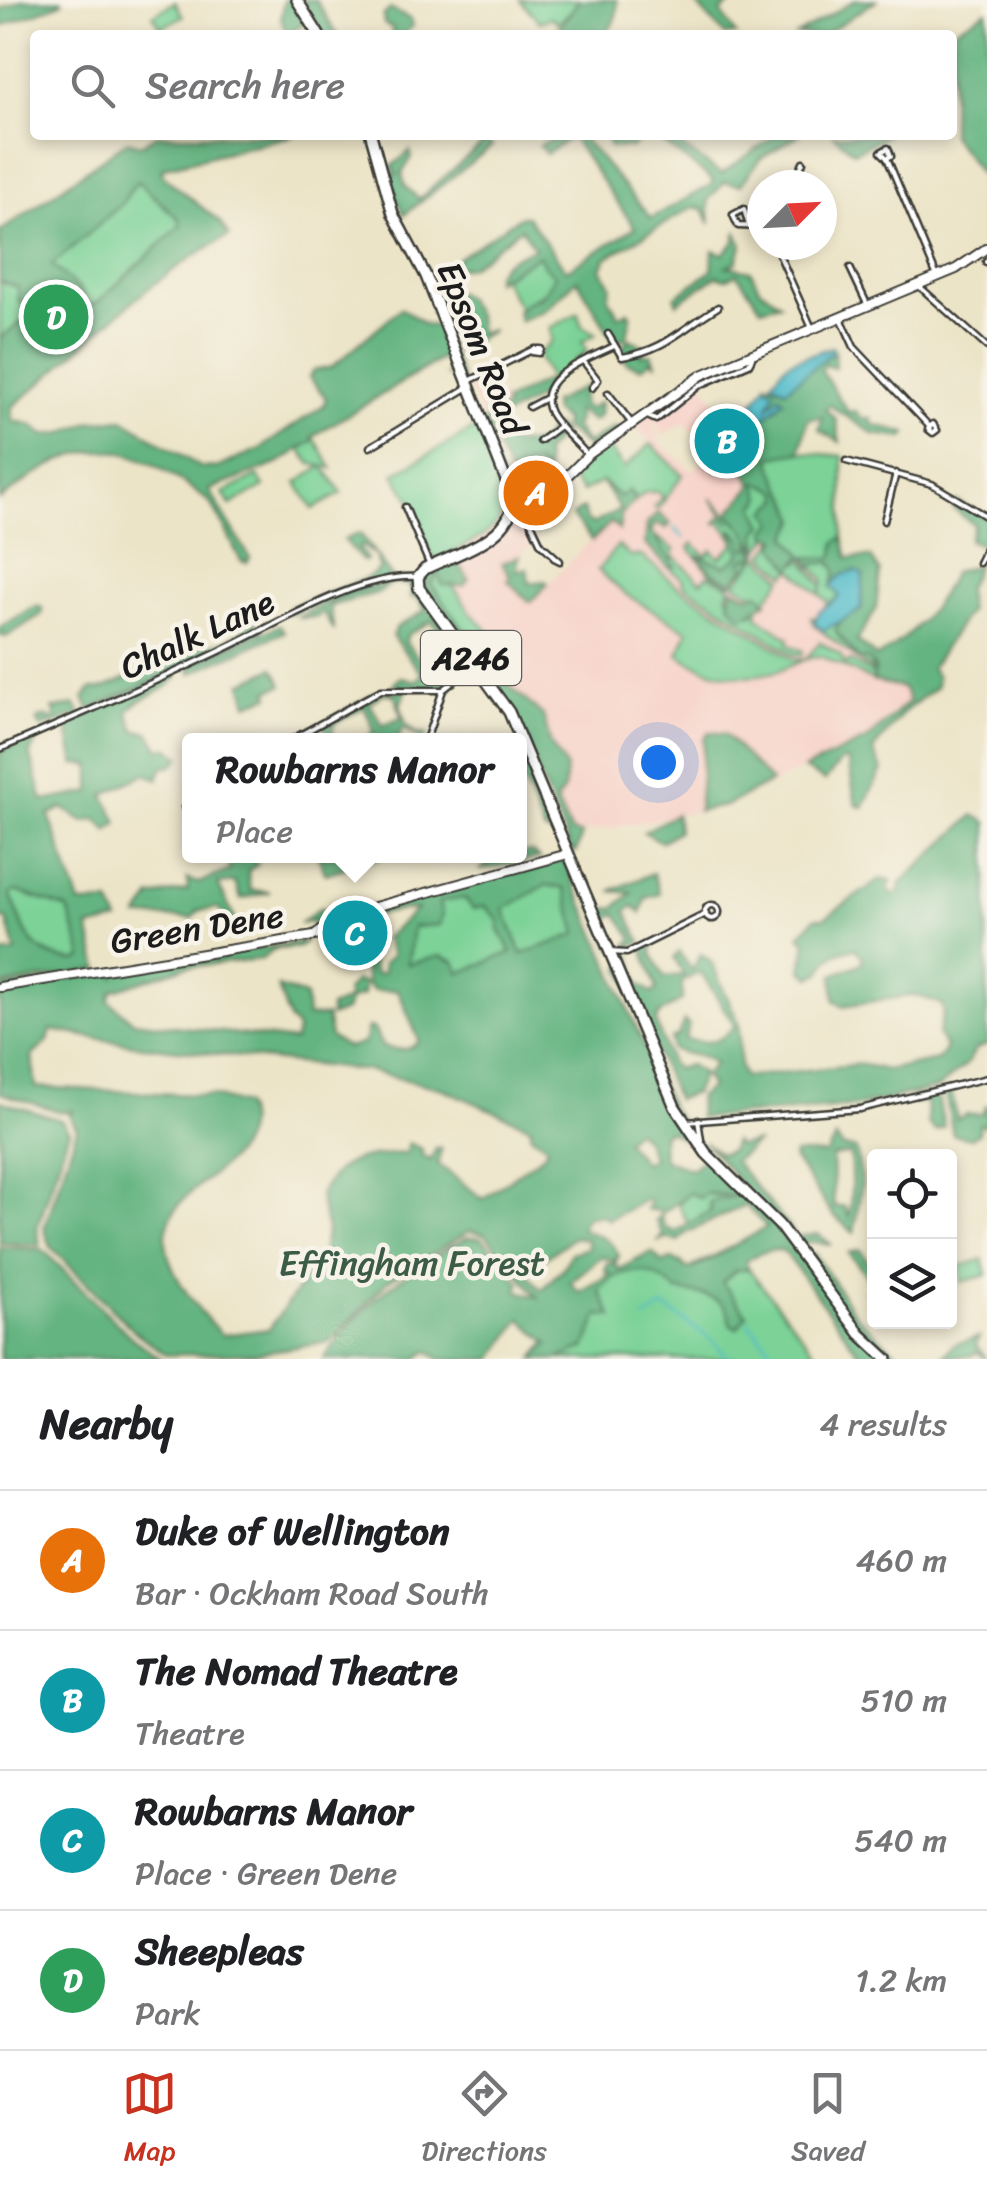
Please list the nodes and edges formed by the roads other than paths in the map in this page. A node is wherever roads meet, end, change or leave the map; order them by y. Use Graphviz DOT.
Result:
graph roads {
  1 [pos="297,0"];
  2 [pos="316,30"];
  3 [pos="372,140"];
  4 [pos="887,158"];
  5 [pos="803,162"];
  6 [pos="800,170"];
  7 [pos="987,248"];
  8 [pos="782,260"];
  9 [pos="850,268"];
  10 [pos="937,276"];
  11 [pos="917,283"];
  12 [pos="866,304"];
  13 [pos="718,307"];
  14 [pos="839,316"];
  15 [pos="811,326"];
  16 [pos="608,334"];
  17 [pos="614,346"];
  18 [pos="987,347"];
  19 [pos="532,352"];
  20 [pos="584,362"];
  21 [pos="699,381"];
  22 [pos="466,386"];
  23 [pos="592,388"];
  24 [pos="608,393"];
  25 [pos="548,397"];
  26 [pos="529,407"];
  27 [pos="650,419"];
  28 [pos="560,426"];
  29 [pos="634,426"];
  30 [pos="929,426"];
  31 [pos="540,440"];
  32 [pos="370,447"];
  33 [pos="588,455"];
  34 [pos="846,461"];
  35 [pos="896,473"];
  36 [pos="405,507"];
  37 [pos="518,507"];
  38 [pos="987,517"];
  39 [pos="884,521"];
  40 [pos="987,546"];
  41 [pos="554,558"];
  42 [pos="978,564"];
  43 [pos="430,566"];
  44 [pos="418,577"];
  45 [pos="476,664"];
  46 [pos="443,690"];
  47 [pos="304,733"];
  48 [pos="428,733"];
  49 [pos="518,733"];
  50 [pos="0,749"];
  51 [pos="527,755"];
  52 [pos="568,854"];
  53 [pos="706,914"];
  54 [pos="610,952"];
  55 [pos="627,954"];
  56 [pos="616,967"];
  57 [pos="0,987"];
  58 [pos="987,1078"];
  59 [pos="698,1120"];
  60 [pos="684,1122"];
  61 [pos="700,1144"];
  62 [pos="887,1359"];
  1 -- 2 [label="main road"];
  3 -- 22 [label="main road, Epsom Road"];
  4 -- 10 [label="street"];
  5 -- 6 [label="street"];
  7 -- 10 [label="street"];
  8 -- 15 [label="street"];
  9 -- 12 [label="street"];
  10 -- 11 [label="street"];
  11 -- 12 [label="street"];
  11 -- 18 [label="street"];
  12 -- 14 [label="street"];
  13 -- 17 [label="street"];
  14 -- 15 [label="street"];
  14 -- 30 [label="street"];
  15 -- 21 [label="street"];
  16 -- 17 [label="street"];
  17 -- 20 [label="street"];
  19 -- 22 [label="street"];
  20 -- 23 [label="street"];
  20 -- 25 [label="street"];
  21 -- 27 [label="street"];
  21 -- 27 [label="street"];
  22 -- 32 [label="street"];
  22 -- 37 [label="main road, Epsom Road"];
  24 -- 29 [label="street"];
  25 -- 26 [label="street"];
  25 -- 28 [label="street"];
  27 -- 29 [label="street"];
  28 -- 31 [label="street"];
  28 -- 33 [label="street"];
  29 -- 33 [label="street"];
  33 -- 37 [label="street"];
  34 -- 35 [label="street"];
  35 -- 38 [label="street"];
  35 -- 39 [label="street"];
  36 -- 43 [label="street"];
  37 -- 41 [label="street"];
  37 -- 43 [label="main road"];
  40 -- 42 [label="street"];
  43 -- 44 [label="main road"];
  44 -- 45 [label="main road, A246"];
  44 -- 50 [label="street, Chalk Lane"];
  45 -- 46 [label="street"];
  45 -- 49 [label="main road, A246"];
  46 -- 47 [label="street"];
  46 -- 48 [label="street"];
  51 -- 52 [label="main road, A246"];
  52 -- 54 [label="main road, A246"];
  52 -- 57 [label="street, Green Dene"];
  53 -- 55 [label="street"];
  54 -- 55 [label="street"];
  54 -- 56 [label="main road, A246"];
  55 -- 56 [label="street"];
  56 -- 60 [label="main road, A246"];
  58 -- 59 [label="street"];
  59 -- 60 [label="street"];
  59 -- 61 [label="street"];
  60 -- 61 [label="main road, A246"];
  61 -- 62 [label="main road, A246"];
}
